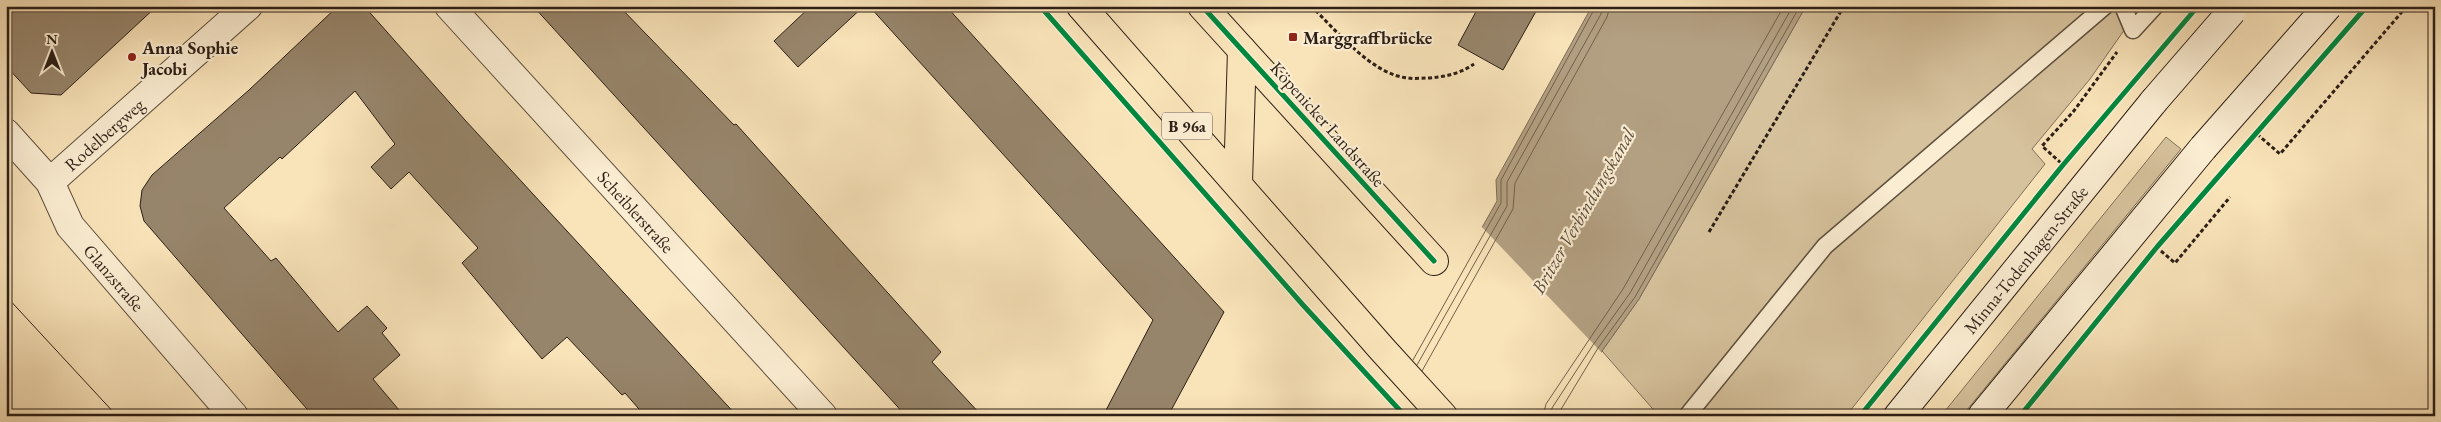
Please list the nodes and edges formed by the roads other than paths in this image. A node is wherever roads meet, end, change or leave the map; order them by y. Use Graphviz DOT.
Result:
graph roads {
  1 [pos="248,6"];
  2 [pos="449,6"];
  3 [pos="1081,6"];
  4 [pos="1202,6"];
  5 [pos="2105,6"];
  6 [pos="2123,6"];
  7 [pos="2155,6"];
  8 [pos="2236,6"];
  9 [pos="2328,6"];
  10 [pos="1242,50"];
  11 [pos="6,133"];
  12 [pos="50,182"];
  13 [pos="1238,183"];
  14 [pos="1434,261"];
  15 [pos="234,416"];
  16 [pos="823,416"];
  17 [pos="1443,416"];
  18 [pos="1687,416"];
  19 [pos="1898,416"];
  20 [pos="1982,416"];
  1 -- 12 [label="street, Rodelbergweg"];
  2 -- 16 [label="street, Scheiblerstraße"];
  3 -- 13 [label="main road, B 96a"];
  4 -- 10 [label="main road, Köpenicker Landstraße"];
  5 -- 18 [label="lane"];
  6 -- 7 [label="lane"];
  8 -- 19 [label="street, Minna-Todenhagen-Straße, bridge"];
  9 -- 20 [label="street, bridge"];
  10 -- 13 [label="main road, Köpenicker Landstraße"];
  10 -- 14 [label="main road, Köpenicker Landstraße"];
  11 -- 12 [label="street, Glanzstraße"];
  12 -- 15 [label="street, Glanzstraße"];
  13 -- 17 [label="main road, B 96a"];
}
